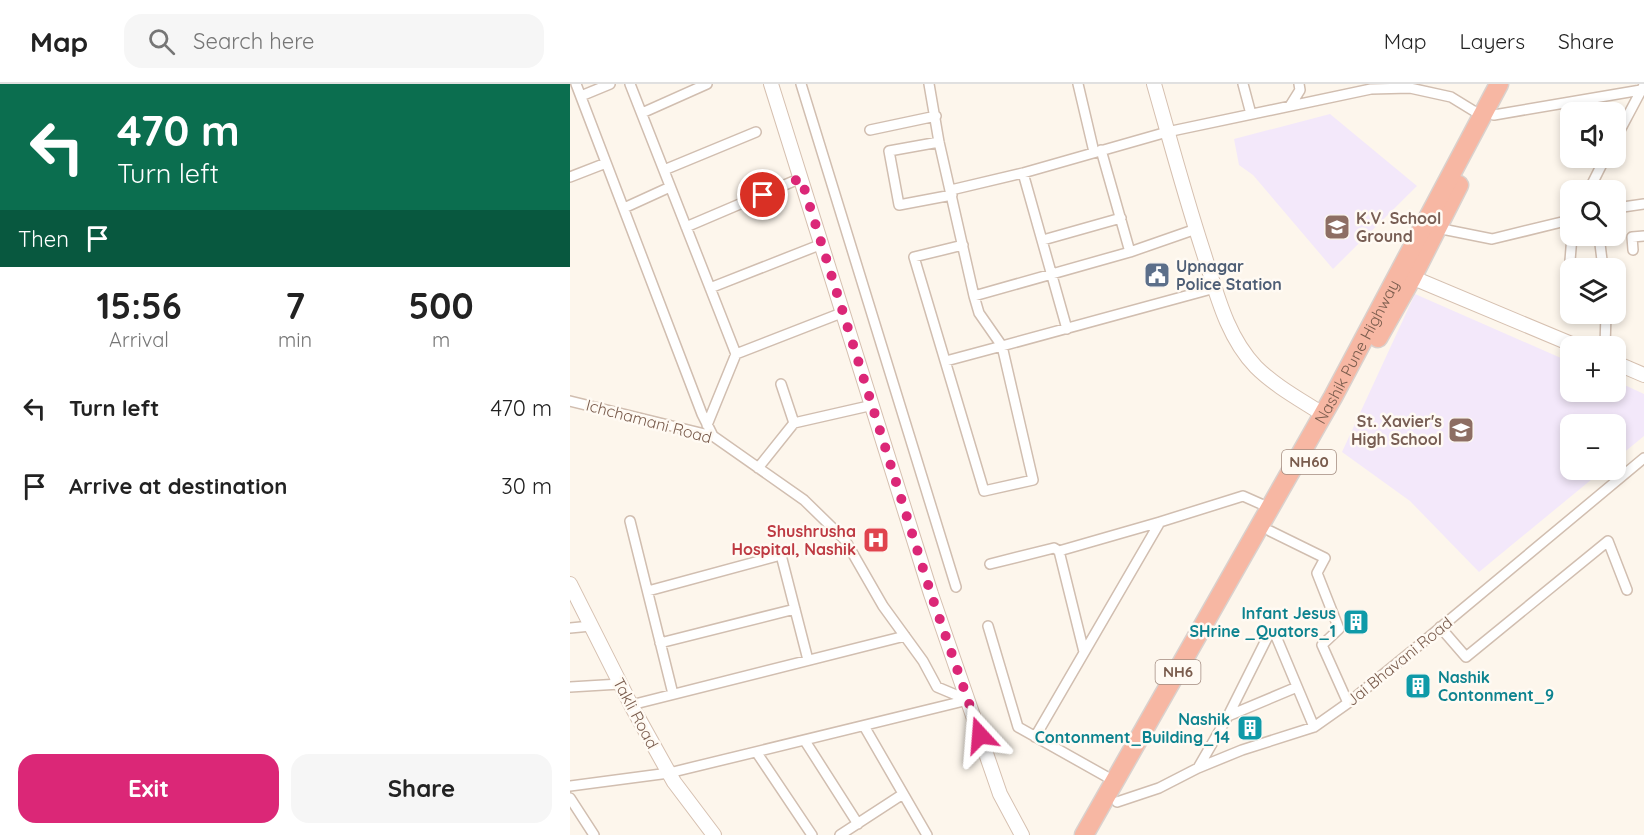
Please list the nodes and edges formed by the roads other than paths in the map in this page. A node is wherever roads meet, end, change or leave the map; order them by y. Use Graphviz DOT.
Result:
graph roads {
  1 [pos="576,84"];
  2 [pos="610,84"];
  3 [pos="630,84"];
  4 [pos="708,84"];
  5 [pos="771,84"];
  6 [pos="801,84"];
  7 [pos="929,84"];
  8 [pos="1078,84"];
  9 [pos="1154,84"];
  10 [pos="1243,84"];
  11 [pos="1299,84"];
  12 [pos="1499,84"];
  13 [pos="1510,84"];
  14 [pos="1643,88"];
  15 [pos="581,96"];
  16 [pos="1290,106"];
  17 [pos="642,113"];
  18 [pos="1251,114"];
  19 [pos="936,116"];
  20 [pos="1488,116"];
  21 [pos="1626,119"];
  22 [pos="870,130"];
  23 [pos="756,132"];
  24 [pos="1167,132"];
  25 [pos="939,142"];
  26 [pos="1097,151"];
  27 [pos="606,163"];
  28 [pos="664,170"];
  29 [pos="1023,173"];
  30 [pos="570,177"];
  31 [pos="801,178"];
  32 [pos="670,187"];
  33 [pos="951,192"];
  34 [pos="1644,204"];
  35 [pos="1626,207"];
  36 [pos="624,208"];
  37 [pos="1121,218"];
  38 [pos="1560,222"];
  39 [pos="686,227"];
  40 [pos="1437,228"];
  41 [pos="1196,229"];
  42 [pos="1644,236"];
  43 [pos="1043,240"];
  44 [pos="822,244"];
  45 [pos="963,245"];
  46 [pos="1633,250"];
  47 [pos="1130,252"];
  48 [pos="1051,273"];
  49 [pos="1406,275"];
  50 [pos="710,288"];
  51 [pos="1215,288"];
  52 [pos="974,296"];
  53 [pos="844,312"];
  54 [pos="1067,329"];
  55 [pos="1560,339"];
  56 [pos="1002,346"];
  57 [pos="736,354"];
  58 [pos="946,361"];
  59 [pos="1626,367"];
  60 [pos="1644,375"];
  61 [pos="781,384"];
  62 [pos="570,401"];
  63 [pos="873,405"];
  64 [pos="1323,415"];
  65 [pos="794,423"];
  66 [pos="707,425"];
  67 [pos="713,436"];
  68 [pos="1644,458"];
  69 [pos="759,468"];
  70 [pos="1270,508"];
  71 [pos="630,521"];
  72 [pos="1160,522"];
  73 [pos="1270,531"];
  74 [pos="1059,551"];
  75 [pos="990,564"];
  76 [pos="570,584"];
  77 [pos="956,587"];
  78 [pos="1628,590"];
  79 [pos="648,591"];
  80 [pos="795,609"];
  81 [pos="591,626"];
  82 [pos="988,626"];
  83 [pos="1440,627"];
  84 [pos="570,628"];
  85 [pos="905,636"];
  86 [pos="660,643"];
  87 [pos="1084,652"];
  88 [pos="808,660"];
  89 [pos="620,684"];
  90 [pos="570,687"];
  91 [pos="1297,687"];
  92 [pos="673,694"];
  93 [pos="968,700"];
  94 [pos="1348,703"];
  95 [pos="631,705"];
  96 [pos="1228,716"];
  97 [pos="864,726"];
  98 [pos="1314,727"];
  99 [pos="1035,737"];
  100 [pos="805,741"];
  101 [pos="757,753"];
  102 [pos="1198,768"];
  103 [pos="669,773"];
  104 [pos="1116,782"];
  105 [pos="570,786"];
  106 [pos="903,794"];
  107 [pos="570,798"];
  108 [pos="1117,802"];
  109 [pos="858,824"];
  110 [pos="1024,834"];
  111 [pos="594,835"];
  112 [pos="714,835"];
  113 [pos="812,835"];
  114 [pos="840,835"];
  115 [pos="927,835"];
  116 [pos="1084,835"];
  117 [pos="1098,835"];
  1 -- 15 [label="street"];
  2 -- 15 [label="street"];
  3 -- 17 [label="street"];
  4 -- 17 [label="street"];
  5 -- 31 [label="street"];
  6 -- 77 [label="street"];
  7 -- 19 [label="street"];
  8 -- 26 [label="street"];
  9 -- 24 [label="street"];
  10 -- 18 [label="street"];
  11 -- 16 [label="street"];
  12 -- 20 [label="highway, Nashik Pune Highway / NH60"];
  13 -- 20 [label="highway, Nashik Pune Highway / NH60"];
  14 -- 20 [label="street"];
  14 -- 21 [label="street"];
  15 -- 27 [label="street"];
  16 -- 18 [label="street"];
  16 -- 20 [label="street"];
  17 -- 28 [label="street"];
  18 -- 24 [label="street"];
  19 -- 22 [label="street"];
  19 -- 25 [label="street"];
  20 -- 40 [label="highway, Nashik Pune Highway / NH60"];
  20 -- 49 [label="highway, Nashik Pune Highway / NH60"];
  23 -- 28 [label="street"];
  24 -- 26 [label="street"];
  24 -- 41 [label="street"];
  25 -- 33 [label="street"];
  25 -- 33 [label="street"];
  26 -- 29 [label="street"];
  26 -- 37 [label="street"];
  27 -- 30 [label="street"];
  27 -- 36 [label="street"];
  28 -- 32 [label="street"];
  29 -- 33 [label="street"];
  29 -- 43 [label="street"];
  31 -- 39 [label="street"];
  31 -- 44 [label="street"];
  32 -- 36 [label="street"];
  32 -- 39 [label="street"];
  33 -- 45 [label="street"];
  34 -- 35 [label="street"];
  36 -- 66 [label="street"];
  37 -- 43 [label="street"];
  37 -- 47 [label="street"];
  38 -- 40 [label="street"];
  39 -- 50 [label="street"];
  40 -- 49 [label="highway, Nashik Pune Highway / NH60"];
  41 -- 47 [label="street"];
  41 -- 51 [label="street"];
  42 -- 46 [label="street"];
  43 -- 48 [label="street"];
  44 -- 50 [label="street"];
  44 -- 53 [label="street"];
  45 -- 52 [label="street"];
  45 -- 58 [label="street"];
  47 -- 48 [label="street"];
  48 -- 52 [label="street"];
  48 -- 54 [label="street"];
  49 -- 55 [label="street"];
  49 -- 64 [label="highway, Nashik Pune Highway / NH60"];
  49 -- 73 [label="highway, Nashik Pune Highway / NH60"];
  50 -- 57 [label="street"];
  51 -- 54 [label="street"];
  51 -- 64 [label="street"];
  52 -- 56 [label="street"];
  53 -- 57 [label="street"];
  53 -- 63 [label="street"];
  54 -- 56 [label="street"];
  56 -- 58 [label="street"];
  56 -- 58 [label="street"];
  57 -- 66 [label="street"];
  59 -- 60 [label="street"];
  61 -- 65 [label="street"];
  62 -- 67 [label="street, Ichchamani Road"];
  63 -- 65 [label="street"];
  63 -- 93 [label="street"];
  64 -- 70 [label="highway, Nashik Pune Highway / NH60"];
  65 -- 69 [label="street"];
  66 -- 67 [label="street"];
  67 -- 69 [label="street, Ichchamani Road"];
  68 -- 83 [label="street, Jai Bhavani Road"];
  69 -- 85 [label="street, Ichchamani Road"];
  70 -- 72 [label="street"];
  70 -- 104 [label="highway, Nashik Pune Highway / NH6"];
  71 -- 79 [label="street"];
  72 -- 74 [label="street"];
  72 -- 87 [label="street"];
  73 -- 94 [label="street"];
  73 -- 108 [label="highway, Nashik Pune Highway / NH60"];
  74 -- 75 [label="street"];
  74 -- 87 [label="street"];
  76 -- 81 [label="street, Takli Road"];
  78 -- 83 [label="street"];
  79 -- 80 [label="street"];
  79 -- 86 [label="street"];
  80 -- 86 [label="street"];
  80 -- 88 [label="street"];
  81 -- 84 [label="street"];
  81 -- 89 [label="street, Takli Road"];
  82 -- 99 [label="street"];
  83 -- 94 [label="street, Jai Bhavani Road"];
  85 -- 88 [label="street"];
  85 -- 93 [label="street, Ichchamani Road"];
  86 -- 92 [label="street"];
  87 -- 99 [label="street"];
  88 -- 92 [label="street"];
  89 -- 90 [label="street"];
  89 -- 95 [label="street, Takli Road"];
  91 -- 96 [label="street"];
  91 -- 96 [label="street"];
  91 -- 98 [label="street"];
  92 -- 95 [label="street"];
  93 -- 97 [label="street"];
  93 -- 110 [label="street"];
  94 -- 98 [label="street, Jai Bhavani Road"];
  95 -- 103 [label="street, Takli Road"];
  96 -- 102 [label="street"];
  97 -- 100 [label="street"];
  97 -- 106 [label="street"];
  98 -- 102 [label="street, Jai Bhavani Road"];
  99 -- 104 [label="street"];
  100 -- 101 [label="street"];
  100 -- 109 [label="street"];
  101 -- 103 [label="street"];
  101 -- 113 [label="street"];
  102 -- 108 [label="street, Jai Bhavani Road"];
  103 -- 105 [label="street"];
  103 -- 112 [label="street, Takli Road"];
  104 -- 116 [label="highway, Nashik Pune Highway / NH6"];
  106 -- 109 [label="street"];
  106 -- 115 [label="street"];
  107 -- 111 [label="street"];
  108 -- 117 [label="highway, Nashik Pune Highway / NH60"];
  109 -- 114 [label="street"];
}
